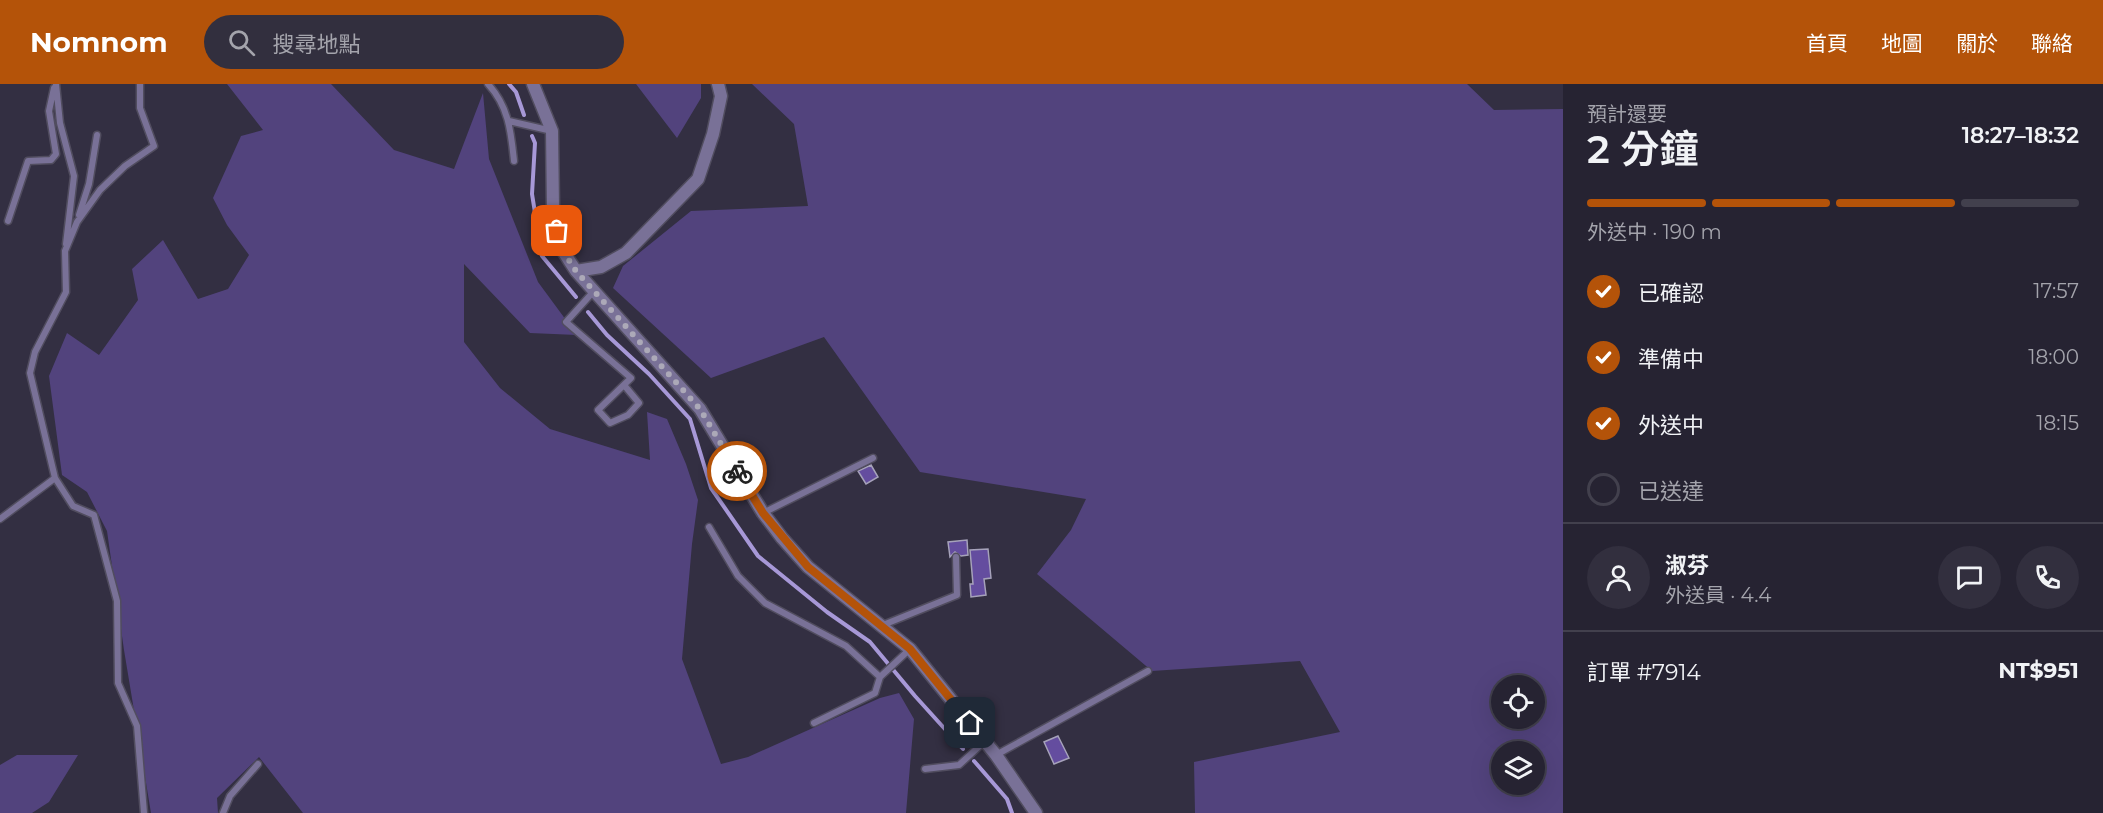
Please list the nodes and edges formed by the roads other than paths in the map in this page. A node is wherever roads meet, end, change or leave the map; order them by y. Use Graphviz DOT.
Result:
graph roads {
  1 [pos="55,84"];
  2 [pos="140,84"];
  3 [pos="488,84"];
  4 [pos="533,84"];
  5 [pos="718,84"];
  6 [pos="509,121"];
  7 [pos="552,131"];
  8 [pos="97,135"];
  9 [pos="514,161"];
  10 [pos="8,221"];
  11 [pos="77,222"];
  12 [pos="65,250"];
  13 [pos="576,271"];
  14 [pos="594,291"];
  15 [pos="624,385"];
  16 [pos="873,458"];
  17 [pos="55,478"];
  18 [pos="763,513"];
  19 [pos="0,519"];
  20 [pos="709,527"];
  21 [pos="956,557"];
  22 [pos="884,626"];
  23 [pos="910,649"];
  24 [pos="1148,671"];
  25 [pos="880,677"];
  26 [pos="814,723"];
  27 [pos="984,742"];
  28 [pos="996,755"];
  29 [pos="258,764"];
  30 [pos="925,769"];
  31 [pos="144,813"];
  32 [pos="223,813"];
  33 [pos="1036,813"];
  1 -- 10 [label="lane"];
  1 -- 12 [label="lane"];
  2 -- 11 [label="lane"];
  3 -- 6 [label="lane"];
  4 -- 7 [label="street"];
  5 -- 13 [label="street"];
  6 -- 7 [label="lane"];
  6 -- 9 [label="lane"];
  7 -- 13 [label="street"];
  8 -- 11 [label="lane"];
  11 -- 12 [label="lane"];
  12 -- 17 [label="lane"];
  13 -- 14 [label="street"];
  14 -- 15 [label="lane"];
  14 -- 18 [label="street"];
  15 -- 15 [label="lane"];
  16 -- 18 [label="lane"];
  17 -- 19 [label="lane"];
  17 -- 31 [label="lane"];
  18 -- 22 [label="street"];
  20 -- 25 [label="lane"];
  21 -- 22 [label="lane"];
  22 -- 23 [label="street"];
  23 -- 25 [label="lane"];
  23 -- 27 [label="street"];
  24 -- 28 [label="lane"];
  25 -- 26 [label="lane"];
  27 -- 28 [label="street"];
  27 -- 30 [label="lane"];
  28 -- 33 [label="street"];
  29 -- 32 [label="lane"];
}
